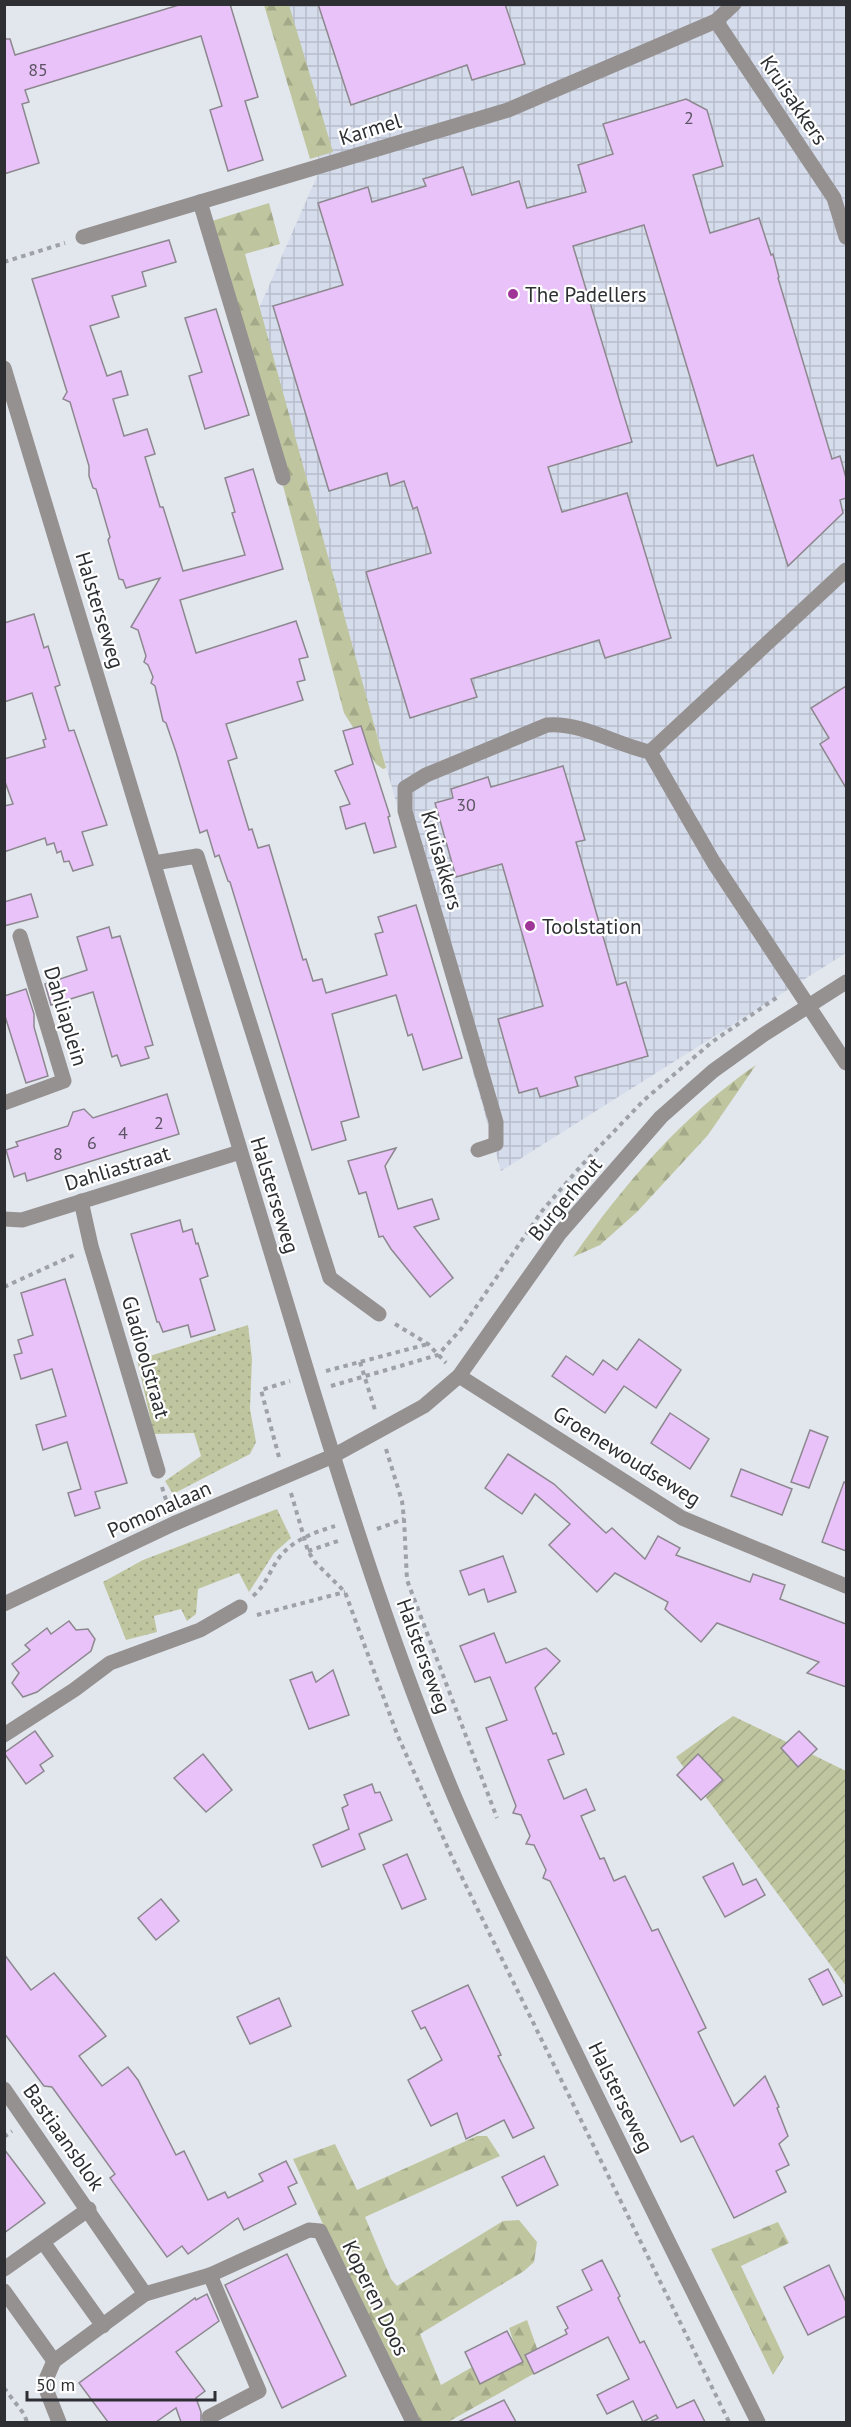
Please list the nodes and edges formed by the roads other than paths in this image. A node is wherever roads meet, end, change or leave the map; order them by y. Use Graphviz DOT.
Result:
graph roads {
  1 [pos="734,4"];
  2 [pos="716,21"];
  3 [pos="200,202"];
  4 [pos="83,237"];
  5 [pos="846,237"];
  6 [pos="4,368"];
  7 [pos="283,478"];
  8 [pos="846,570"];
  9 [pos="650,752"];
  10 [pos="154,863"];
  11 [pos="20,936"];
  12 [pos="846,982"];
  13 [pos="807,1006"];
  14 [pos="846,1063"];
  15 [pos="4,1103"];
  16 [pos="478,1150"];
  17 [pos="240,1152"];
  18 [pos="81,1201"];
  19 [pos="4,1219"];
  20 [pos="379,1314"];
  21 [pos="459,1377"];
  22 [pos="333,1456"];
  23 [pos="158,1471"];
  24 [pos="846,1586"];
  25 [pos="4,1604"];
  26 [pos="240,1607"];
  27 [pos="4,1735"];
  28 [pos="4,2089"];
  29 [pos="89,2209"];
  30 [pos="43,2242"];
  31 [pos="4,2269"];
  32 [pos="210,2275"];
  33 [pos="4,2291"];
  34 [pos="145,2294"];
  35 [pos="104,2326"];
  36 [pos="54,2361"];
  37 [pos="59,2422"];
  38 [pos="211,2422"];
  39 [pos="412,2422"];
  40 [pos="758,2422"];
  1 -- 2 [label="street, Karmel"];
  2 -- 3 [label="street, Karmel"];
  2 -- 5 [label="street, Kruisakkers"];
  3 -- 4 [label="street, Karmel"];
  3 -- 7 [label="street"];
  6 -- 10 [label="street, Halsterseweg"];
  8 -- 9 [label="street"];
  9 -- 13 [label="street"];
  9 -- 16 [label="street, Kruisakkers"];
  10 -- 17 [label="street, Halsterseweg"];
  10 -- 20 [label="street, Halsterseweg"];
  11 -- 15 [label="street, Dahliaplein"];
  12 -- 13 [label="street, Burgerhout"];
  13 -- 14 [label="street"];
  13 -- 21 [label="street, Burgerhout"];
  17 -- 18 [label="street, Dahliastraat"];
  17 -- 22 [label="street, Halsterseweg"];
  18 -- 19 [label="street, Dahliastraat"];
  18 -- 23 [label="street, Gladioolstraat"];
  21 -- 22 [label="street, Burgerhout"];
  21 -- 24 [label="street, Groenewoudseweg"];
  22 -- 25 [label="street, Pomonalaan"];
  22 -- 40 [label="street, Halsterseweg"];
  26 -- 27 [label="street"];
  28 -- 29 [label="street, Bastiaansblok"];
  29 -- 30 [label="street, Bastiaansblok"];
  29 -- 34 [label="street, Bastiaansblok"];
  30 -- 31 [label="street, Bastiaansblok"];
  30 -- 35 [label="street"];
  32 -- 34 [label="street, Koperen Doos"];
  32 -- 38 [label="street"];
  32 -- 39 [label="street, Koperen Doos"];
  33 -- 36 [label="street"];
  34 -- 35 [label="street"];
  35 -- 36 [label="street"];
  36 -- 37 [label="street"];
}
